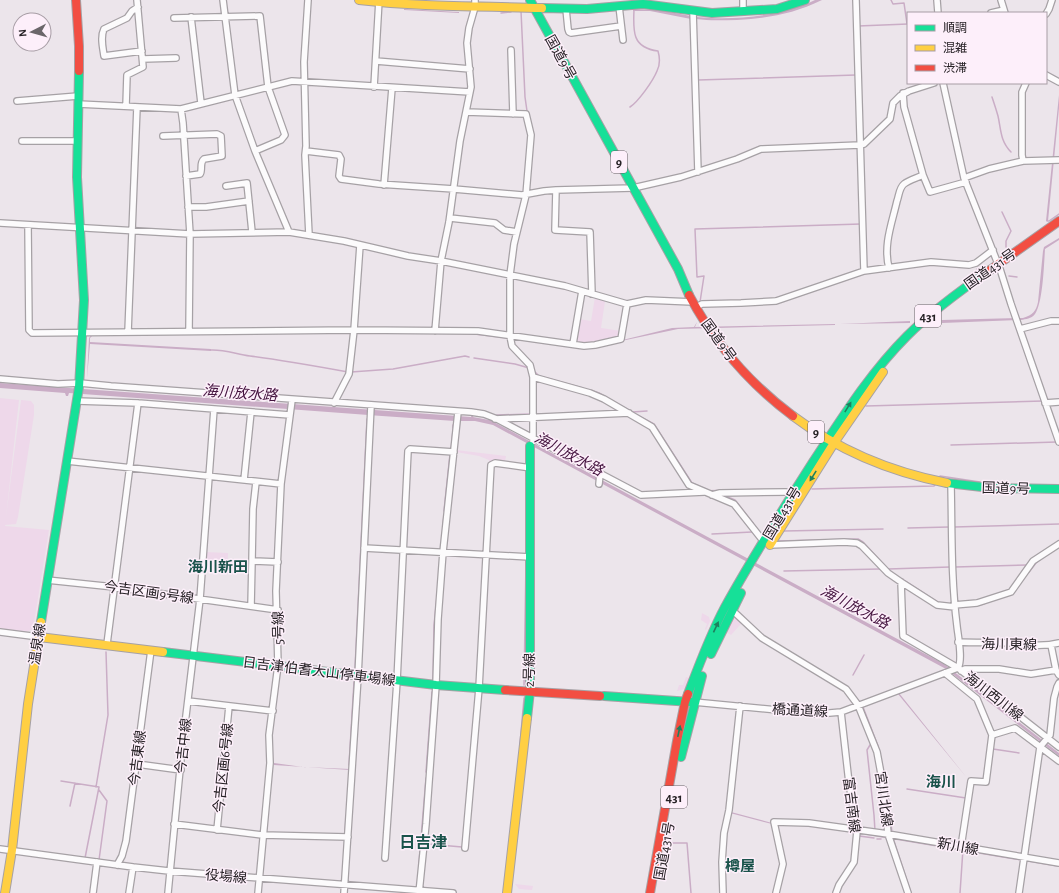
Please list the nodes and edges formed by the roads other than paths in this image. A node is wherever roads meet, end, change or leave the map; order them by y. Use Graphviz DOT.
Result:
graph roads {
  1 [pos="76,0"];
  2 [pos="137,0"];
  3 [pos="222,0"];
  4 [pos="308,0"];
  5 [pos="358,0"];
  6 [pos="743,0"];
  7 [pos="805,0"];
  8 [pos="856,0"];
  9 [pos="937,0"];
  10 [pos="1001,0"];
  11 [pos="1052,0"];
  12 [pos="379,1"];
  13 [pos="475,3"];
  14 [pos="532,4"];
  15 [pos="598,4"];
  16 [pos="619,6"];
  17 [pos="138,7"];
  18 [pos="566,9"];
  19 [pos="693,11"];
  20 [pos="1004,11"];
  21 [pos="743,12"];
  22 [pos="938,12"];
  23 [pos="1047,12"];
  24 [pos="191,17"];
  25 [pos="225,17"];
  26 [pos="174,18"];
  27 [pos="621,26"];
  28 [pos="623,40"];
  29 [pos="511,50"];
  30 [pos="142,52"];
  31 [pos="176,58"];
  32 [pos="143,59"];
  33 [pos="376,60"];
  34 [pos="470,69"];
  35 [pos="1047,76"];
  36 [pos="305,82"];
  37 [pos="1059,82"];
  38 [pos="931,84"];
  39 [pos="943,84"];
  40 [pos="1026,84"];
  41 [pos="268,87"];
  42 [pos="374,87"];
  43 [pos="392,88"];
  44 [pos="470,92"];
  45 [pos="903,93"];
  46 [pos="235,95"];
  47 [pos="78,100"];
  48 [pos="17,101"];
  49 [pos="201,104"];
  50 [pos="126,106"];
  51 [pos="137,107"];
  52 [pos="181,108"];
  53 [pos="466,112"];
  54 [pos="513,114"];
  55 [pos="163,136"];
  56 [pos="184,136"];
  57 [pos="22,141"];
  58 [pos="77,141"];
  59 [pos="860,145"];
  60 [pos="255,151"];
  61 [pos="306,151"];
  62 [pos="1023,161"];
  63 [pos="1055,161"];
  64 [pos="698,172"];
  65 [pos="186,176"];
  66 [pos="923,176"];
  67 [pos="965,180"];
  68 [pos="384,185"];
  69 [pos="226,186"];
  70 [pos="633,188"];
  71 [pos="454,189"];
  72 [pos="556,190"];
  73 [pos="526,195"];
  74 [pos="249,201"];
  75 [pos="188,207"];
  76 [pos="450,218"];
  77 [pos="1059,221"];
  78 [pos="0,223"];
  79 [pos="28,225"];
  80 [pos="80,228"];
  81 [pos="1059,228"];
  82 [pos="132,231"];
  83 [pos="252,232"];
  84 [pos="289,232"];
  85 [pos="517,232"];
  86 [pos="190,234"];
  87 [pos="309,235"];
  88 [pos="360,245"];
  89 [pos="994,250"];
  90 [pos="441,261"];
  91 [pos="999,266"];
  92 [pos="889,268"];
  93 [pos="864,271"];
  94 [pos="510,275"];
  95 [pos="582,291"];
  96 [pos="592,294"];
  97 [pos="627,304"];
  98 [pos="694,304"];
  99 [pos="1059,321"];
  100 [pos="1020,329"];
  101 [pos="354,330"];
  102 [pos="188,331"];
  103 [pos="435,331"];
  104 [pos="83,332"];
  105 [pos="128,332"];
  106 [pos="510,336"];
  107 [pos="573,344"];
  108 [pos="533,377"];
  109 [pos="0,379"];
  110 [pos="80,385"];
  111 [pos="77,399"];
  112 [pos="292,401"];
  113 [pos="1059,402"];
  114 [pos="138,403"];
  115 [pos="334,403"];
  116 [pos="1045,403"];
  117 [pos="371,407"];
  118 [pos="214,409"];
  119 [pos="251,412"];
  120 [pos="290,413"];
  121 [pos="628,413"];
  122 [pos="457,414"];
  123 [pos="533,417"];
  124 [pos="495,419"];
  125 [pos="532,442"];
  126 [pos="830,442"];
  127 [pos="1059,442"];
  128 [pos="454,452"];
  129 [pos="67,461"];
  130 [pos="130,468"];
  131 [pos="531,468"];
  132 [pos="600,475"];
  133 [pos="209,476"];
  134 [pos="244,480"];
  135 [pos="256,482"];
  136 [pos="281,484"];
  137 [pos="599,484"];
  138 [pos="951,484"];
  139 [pos="1059,489"];
  140 [pos="704,492"];
  141 [pos="786,492"];
  142 [pos="712,495"];
  143 [pos="767,543"];
  144 [pos="1059,544"];
  145 [pos="364,548"];
  146 [pos="403,550"];
  147 [pos="443,552"];
  148 [pos="487,555"];
  149 [pos="530,557"];
  150 [pos="252,561"];
  151 [pos="278,562"];
  152 [pos="752,568"];
  153 [pos="47,580"];
  154 [pos="901,582"];
  155 [pos="114,587"];
  156 [pos="200,599"];
  157 [pos="250,606"];
  158 [pos="954,606"];
  159 [pos="278,610"];
  160 [pos="732,610"];
  161 [pos="0,632"];
  162 [pos="39,637"];
  163 [pos="958,642"];
  164 [pos="1059,643"];
  165 [pos="107,644"];
  166 [pos="1051,645"];
  167 [pos="150,650"];
  168 [pos="193,655"];
  169 [pos="278,665"];
  170 [pos="958,670"];
  171 [pos="946,673"];
  172 [pos="1058,673"];
  173 [pos="358,677"];
  174 [pos="397,681"];
  175 [pos="1059,683"];
  176 [pos="436,685"];
  177 [pos="479,688"];
  178 [pos="530,691"];
  179 [pos="188,701"];
  180 [pos="690,702"];
  181 [pos="858,705"];
  182 [pos="230,706"];
  183 [pos="740,706"];
  184 [pos="273,710"];
  185 [pos="842,712"];
  186 [pos="992,735"];
  187 [pos="1047,739"];
  188 [pos="1041,746"];
  189 [pos="1059,747"];
  190 [pos="1059,761"];
  191 [pos="137,764"];
  192 [pos="180,770"];
  193 [pos="174,824"];
  194 [pos="217,830"];
  195 [pos="858,831"];
  196 [pos="888,834"];
  197 [pos="262,835"];
  198 [pos="348,837"];
  199 [pos="961,847"];
  200 [pos="0,848"];
  201 [pos="465,848"];
  202 [pos="12,850"];
  203 [pos="385,858"];
  204 [pos="1024,858"];
  205 [pos="97,862"];
  206 [pos="1059,863"];
  207 [pos="117,865"];
  208 [pos="133,867"];
  209 [pos="169,871"];
  210 [pos="259,878"];
  211 [pos="345,885"];
  212 [pos="420,892"];
  213 [pos="5,893"];
  214 [pos="93,893"];
  215 [pos="129,893"];
  216 [pos="168,893"];
  217 [pos="258,893"];
  218 [pos="344,893"];
  219 [pos="453,893"];
  220 [pos="507,893"];
  221 [pos="650,893"];
  222 [pos="656,893"];
  223 [pos="723,893"];
  224 [pos="776,893"];
  225 [pos="836,893"];
  226 [pos="908,893"];
  227 [pos="1019,893"];
  1 -- 47 [label="main road, 温泉線"];
  2 -- 17 [label="street"];
  3 -- 25 [label="street"];
  4 -- 36 [label="street"];
  5 -- 12 [label="main road"];
  6 -- 21 [label="street"];
  7 -- 21 [label="main road"];
  8 -- 59 [label="street"];
  9 -- 22 [label="street"];
  10 -- 20 [label="street"];
  11 -- 23 [label="street"];
  12 -- 13 [label="main road"];
  12 -- 33 [label="street"];
  13 -- 14 [label="main road"];
  13 -- 34 [label="street"];
  14 -- 18 [label="main road"];
  14 -- 70 [label="main road, 国道9号 / 9"];
  15 -- 16 [label="main road"];
  15 -- 18 [label="main road"];
  16 -- 19 [label="main road"];
  16 -- 27 [label="street"];
  17 -- 30 [label="street"];
  17 -- 30 [label="street"];
  18 -- 27 [label="street"];
  19 -- 21 [label="main road"];
  19 -- 64 [label="street"];
  24 -- 25 [label="street"];
  24 -- 26 [label="street"];
  24 -- 49 [label="street"];
  25 -- 41 [label="street"];
  25 -- 46 [label="street"];
  27 -- 28 [label="street"];
  29 -- 54 [label="street"];
  30 -- 32 [label="street"];
  31 -- 32 [label="street"];
  32 -- 50 [label="street"];
  33 -- 34 [label="street"];
  33 -- 42 [label="street"];
  34 -- 44 [label="street"];
  35 -- 37 [label="street"];
  36 -- 41 [label="street"];
  36 -- 42 [label="street"];
  36 -- 61 [label="street"];
  38 -- 45 [label="street"];
  39 -- 67 [label="street"];
  40 -- 62 [label="street"];
  41 -- 46 [label="street"];
  41 -- 60 [label="street"];
  42 -- 43 [label="street"];
  43 -- 44 [label="street"];
  43 -- 68 [label="street"];
  44 -- 53 [label="street"];
  45 -- 59 [label="street"];
  45 -- 66 [label="street"];
  46 -- 49 [label="street"];
  46 -- 60 [label="street"];
  47 -- 48 [label="street"];
  47 -- 50 [label="street"];
  47 -- 58 [label="main road, 温泉線"];
  49 -- 52 [label="street"];
  50 -- 51 [label="street"];
  51 -- 52 [label="street"];
  51 -- 82 [label="street"];
  52 -- 56 [label="street"];
  53 -- 54 [label="street"];
  53 -- 71 [label="street"];
  54 -- 73 [label="street"];
  55 -- 56 [label="street"];
  56 -- 65 [label="street"];
  56 -- 65 [label="street"];
  57 -- 58 [label="street"];
  58 -- 80 [label="main road, 温泉線"];
  59 -- 64 [label="street"];
  59 -- 93 [label="street"];
  60 -- 84 [label="street"];
  61 -- 68 [label="street"];
  61 -- 87 [label="street"];
  62 -- 63 [label="street"];
  62 -- 67 [label="street"];
  64 -- 70 [label="street"];
  65 -- 75 [label="street"];
  66 -- 67 [label="street"];
  66 -- 92 [label="street"];
  67 -- 89 [label="street"];
  68 -- 71 [label="street"];
  69 -- 74 [label="street"];
  70 -- 72 [label="street"];
  70 -- 98 [label="main road, 国道9号 / 9"];
  71 -- 73 [label="street"];
  71 -- 76 [label="street"];
  72 -- 73 [label="street"];
  72 -- 96 [label="street"];
  73 -- 85 [label="street"];
  74 -- 75 [label="street"];
  74 -- 83 [label="street"];
  75 -- 86 [label="street"];
  76 -- 85 [label="street"];
  76 -- 90 [label="street"];
  77 -- 91 [label="main road, 国道431号 / 431"];
  78 -- 79 [label="street"];
  79 -- 80 [label="street"];
  79 -- 104 [label="street"];
  80 -- 82 [label="street"];
  80 -- 104 [label="main road, 温泉線"];
  81 -- 91 [label="main road, 国道431号 / 431"];
  82 -- 86 [label="street"];
  82 -- 105 [label="street"];
  83 -- 84 [label="street"];
  83 -- 86 [label="street"];
  84 -- 87 [label="street"];
  85 -- 94 [label="street"];
  86 -- 102 [label="street"];
  87 -- 88 [label="street"];
  88 -- 90 [label="street"];
  88 -- 101 [label="street"];
  89 -- 91 [label="street"];
  89 -- 92 [label="street"];
  90 -- 94 [label="street"];
  90 -- 103 [label="street"];
  91 -- 100 [label="street"];
  91 -- 126 [label="main road, 国道431号 / 431"];
  92 -- 93 [label="street"];
  93 -- 98 [label="street"];
  94 -- 95 [label="street"];
  94 -- 106 [label="street"];
  95 -- 96 [label="street"];
  95 -- 107 [label="street"];
  96 -- 97 [label="street"];
  97 -- 98 [label="street"];
  97 -- 107 [label="street"];
  98 -- 126 [label="main road, 国道9号 / 9"];
  99 -- 100 [label="street"];
  100 -- 116 [label="street"];
  101 -- 102 [label="street"];
  101 -- 103 [label="street"];
  101 -- 115 [label="street"];
  102 -- 105 [label="street"];
  103 -- 106 [label="street"];
  104 -- 105 [label="street"];
  104 -- 110 [label="main road, 温泉線"];
  106 -- 107 [label="street"];
  106 -- 108 [label="street"];
  108 -- 121 [label="street"];
  108 -- 123 [label="street"];
  109 -- 110 [label="street"];
  110 -- 111 [label="main road, 温泉線"];
  110 -- 112 [label="street"];
  111 -- 114 [label="street"];
  111 -- 129 [label="main road, 温泉線"];
  112 -- 115 [label="street"];
  112 -- 120 [label="street, 5号線"];
  113 -- 116 [label="street"];
  114 -- 118 [label="street"];
  114 -- 130 [label="street"];
  115 -- 117 [label="street"];
  116 -- 127 [label="street"];
  117 -- 122 [label="street"];
  117 -- 145 [label="street"];
  118 -- 119 [label="street"];
  118 -- 133 [label="street, 今吉中線"];
  119 -- 120 [label="street"];
  119 -- 134 [label="street"];
  120 -- 136 [label="street, 5号線"];
  121 -- 123 [label="street"];
  121 -- 140 [label="street"];
  122 -- 124 [label="street"];
  122 -- 128 [label="street"];
  123 -- 124 [label="street"];
  123 -- 125 [label="street"];
  124 -- 125 [label="street"];
  125 -- 131 [label="main road, 2号線"];
  125 -- 132 [label="street"];
  126 -- 138 [label="main road, 国道9号 / 9"];
  126 -- 143 [label="main road, 国道431号 / 431"];
  128 -- 146 [label="street"];
  128 -- 147 [label="street"];
  129 -- 130 [label="street"];
  129 -- 153 [label="main road, 温泉線"];
  130 -- 133 [label="street"];
  130 -- 155 [label="street"];
  131 -- 148 [label="street"];
  131 -- 149 [label="main road, 2号線"];
  132 -- 137 [label="street"];
  132 -- 140 [label="street"];
  133 -- 134 [label="street"];
  133 -- 156 [label="street, 今吉中線"];
  134 -- 135 [label="street"];
  135 -- 136 [label="street"];
  135 -- 150 [label="street"];
  136 -- 151 [label="street, 5号線"];
  138 -- 139 [label="main road, 国道9号 / 9"];
  138 -- 158 [label="street, 海川西川線"];
  140 -- 142 [label="street"];
  141 -- 142 [label="street"];
  142 -- 143 [label="street"];
  143 -- 152 [label="main road, 国道431号 / 431"];
  143 -- 154 [label="street"];
  144 -- 158 [label="street"];
  145 -- 146 [label="street"];
  145 -- 173 [label="street"];
  146 -- 147 [label="street"];
  146 -- 174 [label="street"];
  147 -- 148 [label="street"];
  147 -- 176 [label="street"];
  148 -- 149 [label="street"];
  148 -- 177 [label="street"];
  149 -- 178 [label="main road, 2号線"];
  150 -- 151 [label="street"];
  150 -- 157 [label="street"];
  151 -- 159 [label="street, 5号線"];
  152 -- 160 [label="main road, 国道431号 / 431"];
  180 -- 152 [label="main road, 国道431号 / 431, one-way"];
  153 -- 155 [label="street, 今吉区画9号線"];
  153 -- 162 [label="main road, 温泉線"];
  154 -- 158 [label="street"];
  154 -- 170 [label="street"];
  155 -- 156 [label="street, 今吉区画9号線"];
  155 -- 165 [label="street"];
  156 -- 157 [label="street, 今吉区画9号線"];
  156 -- 168 [label="street, 今吉中線"];
  157 -- 159 [label="street, 今吉区画9号線"];
  158 -- 163 [label="street, 海川西川線"];
  159 -- 169 [label="street, 5号線"];
  160 -- 180 [label="main road, 国道431号 / 431"];
  160 -- 181 [label="street, 宮川北線"];
  161 -- 162 [label="street"];
  162 -- 165 [label="main road, 日吉津伯耆大山停車場線"];
  162 -- 202 [label="main road, 温泉線"];
  163 -- 166 [label="street, 海川東線"];
  163 -- 170 [label="street, 海川西川線"];
  164 -- 166 [label="street, 海川東線"];
  165 -- 167 [label="main road, 日吉津伯耆大山停車場線"];
  166 -- 172 [label="street"];
  167 -- 168 [label="main road, 日吉津伯耆大山停車場線"];
  167 -- 191 [label="street, 今吉東線"];
  168 -- 169 [label="main road, 日吉津伯耆大山停車場線"];
  168 -- 179 [label="street, 今吉中線"];
  169 -- 173 [label="main road, 日吉津伯耆大山停車場線"];
  169 -- 184 [label="street, 5号線"];
  170 -- 171 [label="street, 橋通道線"];
  170 -- 172 [label="street, 橋通道線"];
  170 -- 187 [label="street, 海川西川線"];
  171 -- 181 [label="street, 橋通道線"];
  171 -- 186 [label="street"];
  173 -- 174 [label="main road, 日吉津伯耆大山停車場線"];
  173 -- 198 [label="street"];
  174 -- 176 [label="main road, 日吉津伯耆大山停車場線"];
  174 -- 203 [label="street"];
  175 -- 187 [label="street"];
  176 -- 177 [label="main road, 日吉津伯耆大山停車場線"];
  176 -- 212 [label="street"];
  177 -- 178 [label="main road, 日吉津伯耆大山停車場線"];
  177 -- 201 [label="street"];
  178 -- 180 [label="main road, 日吉津伯耆大山停車場線"];
  178 -- 220 [label="main road, 2号線"];
  179 -- 182 [label="street"];
  179 -- 192 [label="street, 今吉中線"];
  180 -- 183 [label="street, 橋通道線"];
  221 -- 180 [label="main road, 国道431号 / 431, one-way"];
  180 -- 222 [label="main road, 国道431号 / 431"];
  181 -- 185 [label="street, 橋通道線"];
  181 -- 196 [label="street, 宮川北線"];
  182 -- 184 [label="street"];
  182 -- 194 [label="street, 今吉区画6号線"];
  183 -- 185 [label="street, 橋通道線"];
  183 -- 223 [label="street"];
  184 -- 197 [label="street, 5号線"];
  185 -- 195 [label="street, 富吉南線"];
  186 -- 188 [label="street"];
  186 -- 199 [label="street"];
  187 -- 188 [label="street"];
  187 -- 189 [label="street, 海川西川線"];
  188 -- 190 [label="street"];
  188 -- 204 [label="street"];
  191 -- 192 [label="street"];
  191 -- 207 [label="street, 今吉東線"];
  192 -- 193 [label="street, 今吉中線"];
  193 -- 194 [label="street"];
  193 -- 209 [label="street, 今吉中線"];
  194 -- 197 [label="street"];
  195 -- 196 [label="street, 新川線"];
  195 -- 224 [label="street, 新川線"];
  195 -- 225 [label="street, 富吉南線"];
  196 -- 199 [label="street, 新川線"];
  196 -- 226 [label="street, 宮川北線"];
  197 -- 198 [label="street"];
  197 -- 210 [label="street, 5号線"];
  198 -- 211 [label="street"];
  199 -- 204 [label="street, 新川線"];
  200 -- 202 [label="street, 役場線"];
  202 -- 205 [label="street, 役場線"];
  202 -- 213 [label="main road, 温泉線"];
  204 -- 206 [label="street, 新川線"];
  204 -- 227 [label="street"];
  205 -- 207 [label="street, 役場線"];
  205 -- 214 [label="street"];
  207 -- 208 [label="street, 役場線"];
  208 -- 209 [label="street, 役場線"];
  208 -- 215 [label="street"];
  209 -- 210 [label="street, 役場線"];
  209 -- 216 [label="street, 今吉中線"];
  210 -- 211 [label="street, 役場線"];
  210 -- 217 [label="street, 5号線"];
  211 -- 212 [label="street, 役場線"];
  211 -- 218 [label="street"];
  212 -- 219 [label="street, 役場線"];
}
